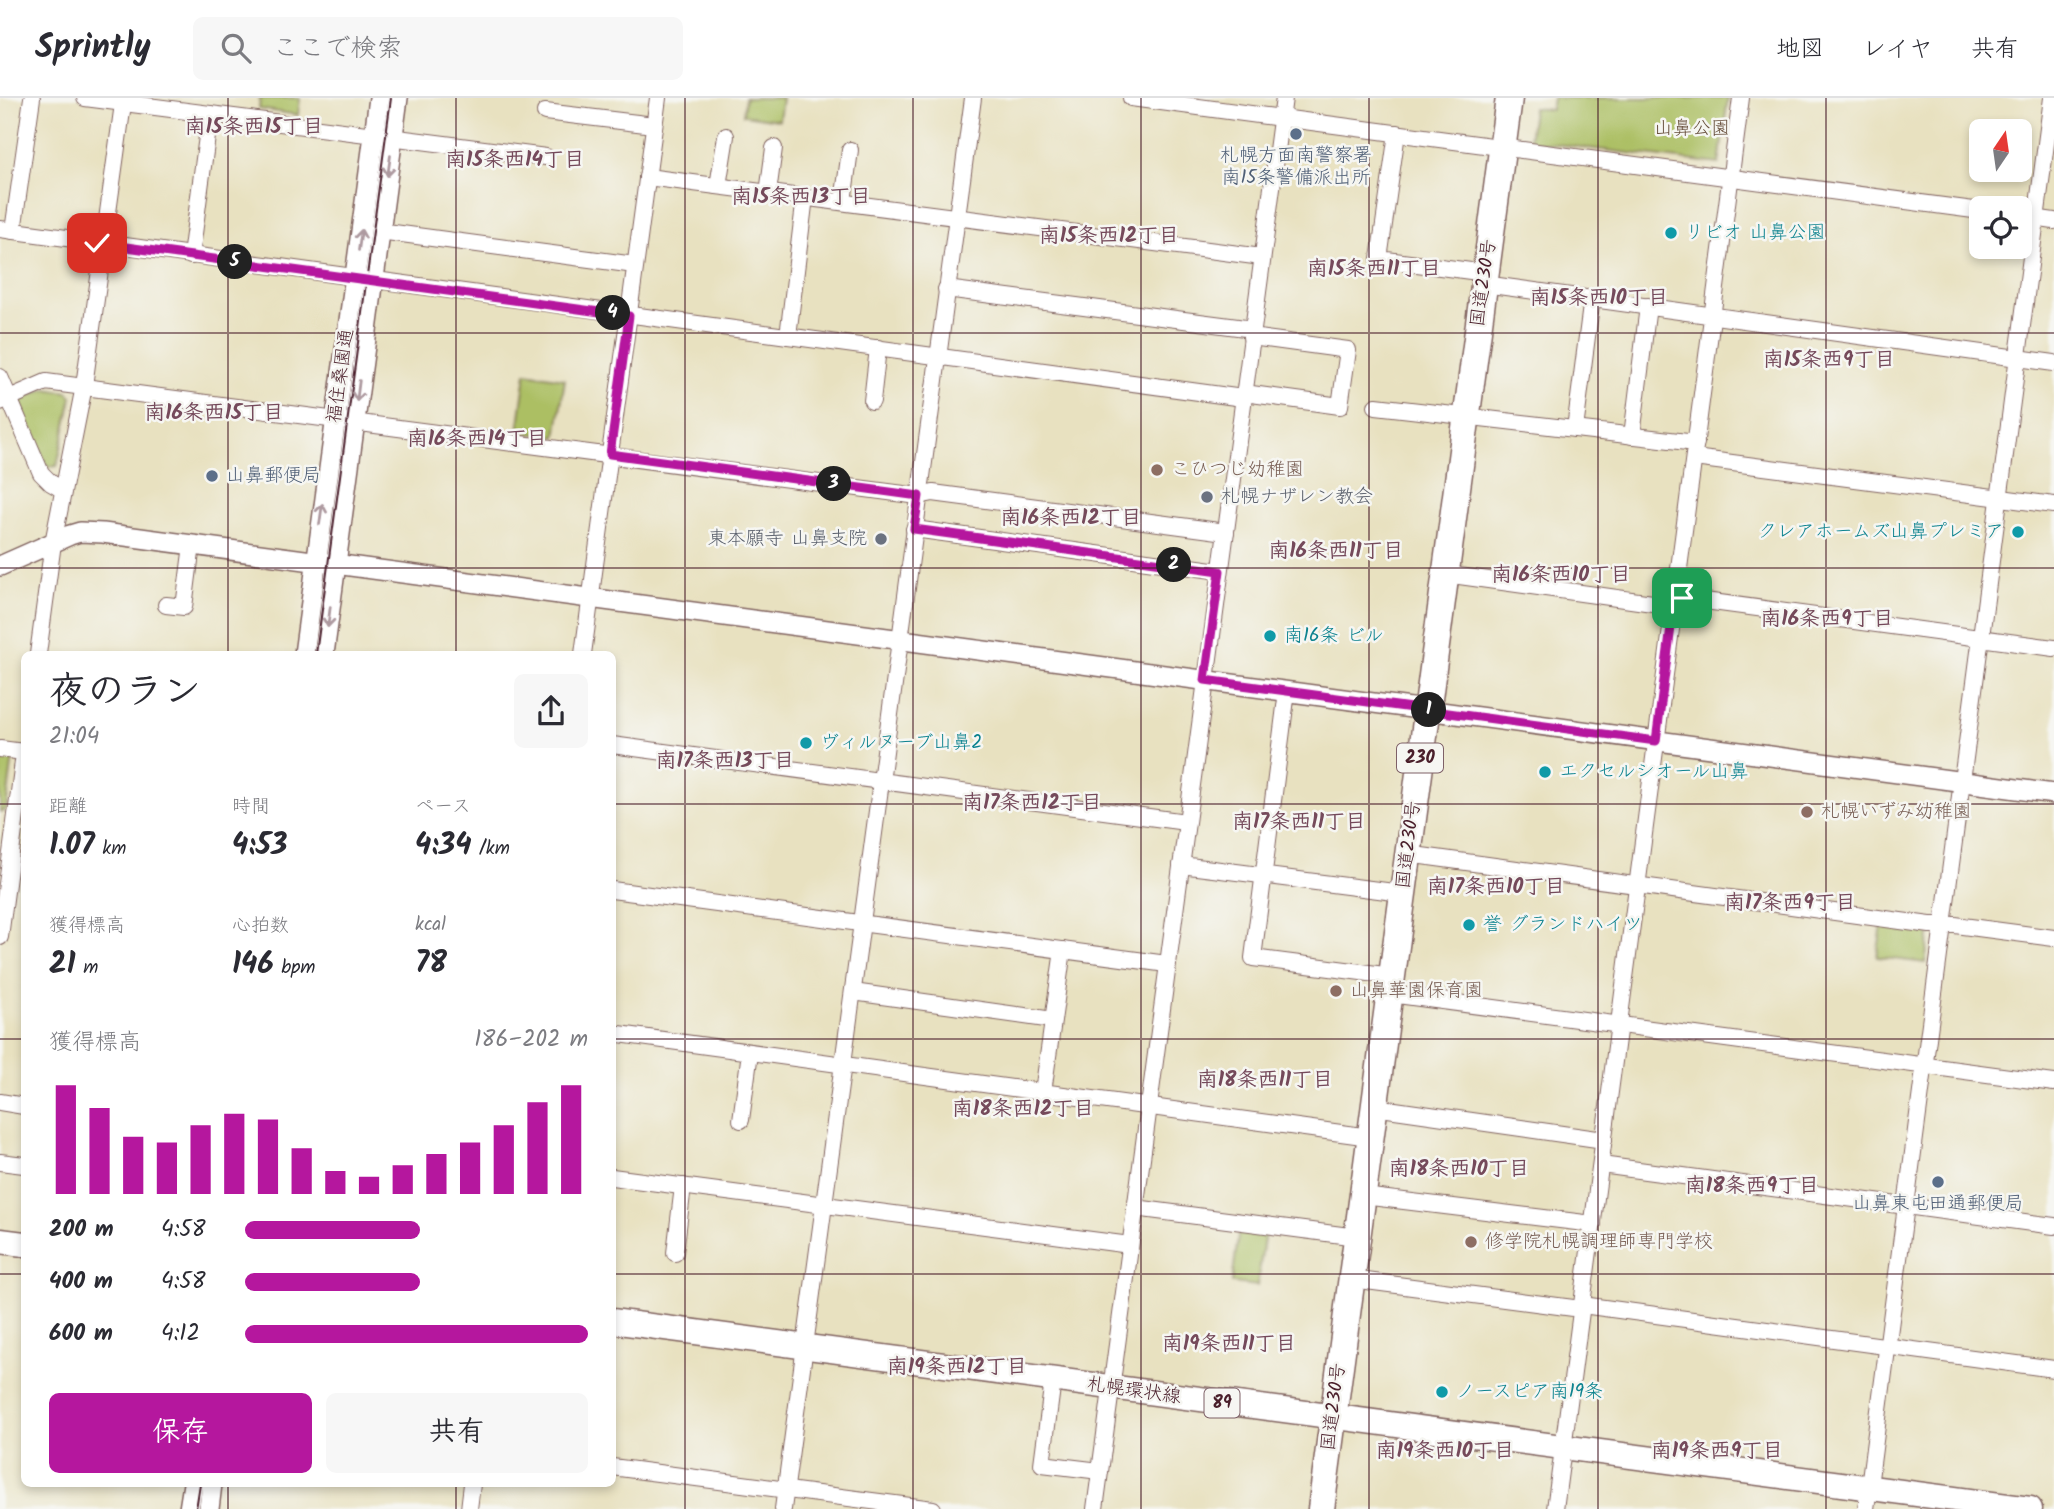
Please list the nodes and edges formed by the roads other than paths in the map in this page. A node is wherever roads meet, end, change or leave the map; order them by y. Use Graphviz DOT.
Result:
graph roads {
  1 [pos="32,98"];
  2 [pos="85,98"];
  3 [pos="379,98"];
  4 [pos="398,98"];
  5 [pos="658,98"];
  6 [pos="973,98"];
  7 [pos="1131,98"];
  8 [pos="1284,98"];
  9 [pos="1509,98"];
  10 [pos="1741,98"];
  11 [pos="2052,98"];
  12 [pos="125,101"];
  13 [pos="545,112"];
  14 [pos="210,114"];
  15 [pos="1281,118"];
  16 [pos="654,125"];
  17 [pos="1397,133"];
  18 [pos="726,136"];
  19 [pos="384,137"];
  20 [pos="1503,146"];
  21 [pos="774,148"];
  22 [pos="850,150"];
  23 [pos="547,157"];
  24 [pos="647,177"];
  25 [pos="1731,178"];
  26 [pos="718,186"];
  27 [pos="768,192"];
  28 [pos="805,197"];
  29 [pos="2032,197"];
  30 [pos="843,202"];
  31 [pos="1969,209"];
  32 [pos="957,216"];
  33 [pos="2032,218"];
  34 [pos="2054,221"];
  35 [pos="6,230"];
  36 [pos="379,231"];
  37 [pos="104,244"];
  38 [pos="191,256"];
  39 [pos="1262,257"];
  40 [pos="2025,259"];
  41 [pos="635,265"];
  42 [pos="1485,278"];
  43 [pos="364,279"];
  44 [pos="946,289"];
  45 [pos="1592,298"];
  46 [pos="1648,306"];
  47 [pos="1713,315"];
  48 [pos="629,316"];
  49 [pos="1252,333"];
  50 [pos="788,336"];
  51 [pos="878,348"];
  52 [pos="938,356"];
  53 [pos="2018,358"];
  54 [pos="2054,363"];
  55 [pos="0,377"];
  56 [pos="85,386"];
  57 [pos="1243,395"];
  58 [pos="5,400"];
  59 [pos="872,401"];
  60 [pos="1376,407"];
  61 [pos="1466,417"];
  62 [pos="345,421"];
  63 [pos="1576,429"];
  64 [pos="1632,436"];
  65 [pos="1695,451"];
  66 [pos="610,454"];
  67 [pos="63,490"];
  68 [pos="919,496"];
  69 [pos="1999,499"];
  70 [pos="2054,505"];
  71 [pos="914,529"];
  72 [pos="1226,532"];
  73 [pos="52,543"];
  74 [pos="192,545"];
  75 [pos="315,562"];
  76 [pos="335,564"];
  77 [pos="0,566"];
  78 [pos="1220,571"];
  79 [pos="1445,574"];
  80 [pos="590,599"];
  81 [pos="1675,602"];
  82 [pos="166,605"];
  83 [pos="1981,638"];
  84 [pos="899,639"];
  85 [pos="2054,648"];
  86 [pos="38,651"];
  87 [pos="304,651"];
  88 [pos="324,651"];
  89 [pos="583,651"];
  90 [pos="1205,680"];
  91 [pos="1287,691"];
  92 [pos="1427,710"];
  93 [pos="1656,741"];
  94 [pos="616,746"];
  95 [pos="0,748"];
  96 [pos="21,752"];
  97 [pos="21,772"];
  98 [pos="880,781"];
  99 [pos="1962,782"];
  100 [pos="2054,794"];
  101 [pos="14,817"];
  102 [pos="1186,822"];
  103 [pos="1407,854"];
  104 [pos="1181,865"];
  105 [pos="1263,875"];
  106 [pos="1637,885"];
  107 [pos="616,891"];
  108 [pos="1402,893"];
  109 [pos="862,924"];
  110 [pos="1943,925"];
  111 [pos="0,937"];
  112 [pos="2054,938"];
  113 [pos="1063,950"];
  114 [pos="1167,964"];
  115 [pos="1391,985"];
  116 [pos="853,992"];
  117 [pos="1053,1020"];
  118 [pos="1619,1025"];
  119 [pos="616,1033"];
  120 [pos="750,1052"];
  121 [pos="843,1065"];
  122 [pos="1924,1066"];
  123 [pos="2054,1083"];
  124 [pos="1043,1092"];
  125 [pos="0,1102"];
  126 [pos="21,1106"];
  127 [pos="1149,1107"];
  128 [pos="1374,1107"];
  129 [pos="741,1120"];
  130 [pos="1370,1138"];
  131 [pos="1604,1140"];
  132 [pos="0,1162"];
  133 [pos="21,1165"];
  134 [pos="1601,1165"];
  135 [pos="616,1178"];
  136 [pos="683,1186"];
  137 [pos="1363,1196"];
  138 [pos="825,1204"];
  139 [pos="1906,1206"];
  140 [pos="1135,1208"];
  141 [pos="1593,1224"];
  142 [pos="2054,1226"];
  143 [pos="1357,1237"];
  144 [pos="0,1241"];
  145 [pos="21,1244"];
  146 [pos="1130,1245"];
  147 [pos="675,1252"];
  148 [pos="1351,1279"];
  149 [pos="1582,1307"];
  150 [pos="616,1322"];
  151 [pos="1888,1346"];
  152 [pos="805,1347"];
  153 [pos="2054,1368"];
  154 [pos="1053,1380"];
  155 [pos="1111,1388"];
  156 [pos="1333,1418"];
  157 [pos="1563,1448"];
  158 [pos="616,1469"];
  159 [pos="1100,1471"];
  160 [pos="193,1487"];
  161 [pos="212,1487"];
  162 [pos="472,1487"];
  163 [pos="786,1490"];
  164 [pos="1868,1499"];
  165 [pos="190,1509"];
  166 [pos="209,1509"];
  167 [pos="469,1509"];
  168 [pos="783,1509"];
  169 [pos="933,1509"];
  170 [pos="1094,1509"];
  171 [pos="1321,1509"];
  172 [pos="1555,1509"];
  173 [pos="2030,1509"];
  1 -- 35 [label="street"];
  2 -- 12 [label="street"];
  3 -- 19 [label="street, 福住桑園通"];
  4 -- 19 [label="street, 福住桑園通"];
  5 -- 16 [label="street"];
  6 -- 32 [label="street"];
  7 -- 15 [label="street"];
  8 -- 15 [label="street"];
  9 -- 20 [label="highway, 国道230号 / 230"];
  10 -- 25 [label="street"];
  11 -- 29 [label="street"];
  12 -- 14 [label="street"];
  12 -- 37 [label="street"];
  13 -- 16 [label="street"];
  14 -- 19 [label="street"];
  14 -- 38 [label="street"];
  15 -- 17 [label="street"];
  15 -- 39 [label="street"];
  16 -- 24 [label="street"];
  17 -- 20 [label="street"];
  17 -- 42 [label="street"];
  18 -- 26 [label="street"];
  19 -- 23 [label="street"];
  19 -- 36 [label="street, 福住桑園通, one-way"];
  43 -- 19 [label="street, 福住桑園通, one-way"];
  20 -- 25 [label="street"];
  20 -- 42 [label="highway, 国道230号 / 230"];
  21 -- 27 [label="street"];
  22 -- 30 [label="street"];
  24 -- 26 [label="street"];
  24 -- 41 [label="street"];
  25 -- 31 [label="street"];
  25 -- 47 [label="street"];
  26 -- 27 [label="street"];
  27 -- 28 [label="street"];
  28 -- 30 [label="street"];
  28 -- 50 [label="street"];
  30 -- 32 [label="street"];
  32 -- 39 [label="street"];
  32 -- 44 [label="street"];
  33 -- 34 [label="street"];
  35 -- 37 [label="street"];
  36 -- 41 [label="street"];
  36 -- 43 [label="street, 福住桑園通"];
  37 -- 38 [label="street"];
  37 -- 56 [label="street"];
  38 -- 43 [label="street"];
  39 -- 49 [label="street"];
  40 -- 53 [label="street"];
  41 -- 48 [label="street"];
  42 -- 45 [label="street"];
  42 -- 61 [label="highway, 国道230号 / 230"];
  43 -- 48 [label="street"];
  43 -- 62 [label="street, 福住桑園通"];
  44 -- 49 [label="street"];
  44 -- 52 [label="street"];
  45 -- 46 [label="street"];
  45 -- 63 [label="street"];
  46 -- 47 [label="street"];
  46 -- 64 [label="street"];
  47 -- 53 [label="street"];
  47 -- 65 [label="street"];
  48 -- 50 [label="street"];
  48 -- 66 [label="street"];
  49 -- 57 [label="street"];
  49 -- 57 [label="street"];
  50 -- 51 [label="street"];
  51 -- 52 [label="street"];
  51 -- 59 [label="street"];
  52 -- 57 [label="street"];
  52 -- 68 [label="street"];
  53 -- 54 [label="street"];
  53 -- 69 [label="street"];
  55 -- 58 [label="street"];
  56 -- 58 [label="street"];
  56 -- 62 [label="street"];
  56 -- 67 [label="street"];
  57 -- 72 [label="street"];
  58 -- 67 [label="street"];
  60 -- 61 [label="street"];
  61 -- 63 [label="street"];
  61 -- 79 [label="highway, 国道230号 / 230"];
  62 -- 66 [label="street"];
  75 -- 62 [label="street, 福住桑園通, one-way"];
  62 -- 76 [label="street, 福住桑園通"];
  63 -- 64 [label="street"];
  64 -- 65 [label="street"];
  65 -- 69 [label="street"];
  65 -- 81 [label="street"];
  66 -- 68 [label="street"];
  66 -- 80 [label="street"];
  67 -- 73 [label="street"];
  68 -- 71 [label="street"];
  68 -- 72 [label="street"];
  69 -- 70 [label="street"];
  69 -- 83 [label="street"];
  71 -- 78 [label="street"];
  71 -- 84 [label="street"];
  72 -- 78 [label="street"];
  73 -- 74 [label="street"];
  73 -- 77 [label="street"];
  73 -- 86 [label="street"];
  74 -- 75 [label="street"];
  74 -- 82 [label="street"];
  75 -- 76 [label="street"];
  75 -- 87 [label="street, 福住桑園通"];
  76 -- 80 [label="street"];
  76 -- 88 [label="street, 福住桑園通, one-way"];
  78 -- 90 [label="street"];
  79 -- 81 [label="street"];
  79 -- 92 [label="highway, 国道230号 / 230"];
  80 -- 84 [label="street"];
  80 -- 89 [label="street"];
  81 -- 83 [label="street"];
  81 -- 93 [label="street"];
  83 -- 85 [label="street"];
  83 -- 99 [label="street"];
  84 -- 90 [label="street"];
  84 -- 98 [label="street"];
  90 -- 91 [label="street"];
  90 -- 102 [label="street"];
  91 -- 92 [label="street"];
  91 -- 105 [label="street"];
  92 -- 93 [label="street"];
  92 -- 103 [label="highway, 国道230号 / 230"];
  93 -- 99 [label="street"];
  93 -- 106 [label="street"];
  94 -- 98 [label="street"];
  95 -- 96 [label="street"];
  97 -- 101 [label="street"];
  98 -- 102 [label="street"];
  98 -- 109 [label="street"];
  99 -- 100 [label="street"];
  99 -- 110 [label="street"];
  101 -- 111 [label="street"];
  102 -- 104 [label="street"];
  103 -- 106 [label="street"];
  103 -- 108 [label="highway, 国道230号 / 230"];
  104 -- 105 [label="street"];
  104 -- 114 [label="street"];
  105 -- 108 [label="street"];
  105 -- 115 [label="street"];
  106 -- 110 [label="street"];
  106 -- 118 [label="street"];
  107 -- 109 [label="street"];
  108 -- 115 [label="highway, 国道230号 / 230"];
  109 -- 113 [label="street"];
  109 -- 116 [label="street"];
  110 -- 112 [label="street"];
  110 -- 122 [label="street"];
  113 -- 114 [label="street"];
  113 -- 117 [label="street"];
  114 -- 127 [label="street"];
  115 -- 118 [label="street"];
  115 -- 128 [label="highway, 国道230号 / 230"];
  116 -- 117 [label="street"];
  116 -- 121 [label="street"];
  117 -- 124 [label="street"];
  118 -- 122 [label="street"];
  118 -- 131 [label="street"];
  119 -- 120 [label="street"];
  120 -- 121 [label="street"];
  120 -- 129 [label="street"];
  121 -- 124 [label="street"];
  121 -- 138 [label="street"];
  122 -- 123 [label="street"];
  122 -- 139 [label="street"];
  124 -- 127 [label="street"];
  125 -- 126 [label="street"];
  127 -- 130 [label="street"];
  127 -- 140 [label="street"];
  128 -- 130 [label="highway, 国道230号 / 230"];
  128 -- 131 [label="street"];
  130 -- 137 [label="highway, 国道230号 / 230"];
  131 -- 134 [label="street"];
  132 -- 133 [label="street"];
  134 -- 139 [label="street"];
  134 -- 141 [label="street"];
  135 -- 136 [label="street"];
  136 -- 138 [label="street"];
  136 -- 147 [label="street"];
  137 -- 141 [label="street"];
  137 -- 143 [label="highway, 国道230号 / 230"];
  138 -- 146 [label="street"];
  138 -- 152 [label="street"];
  139 -- 142 [label="street"];
  139 -- 151 [label="street"];
  140 -- 143 [label="street"];
  140 -- 146 [label="street"];
  141 -- 149 [label="street"];
  143 -- 148 [label="highway, 国道230号 / 230"];
  144 -- 145 [label="main road"];
  146 -- 155 [label="street"];
  148 -- 149 [label="street"];
  148 -- 156 [label="highway, 国道230号 / 230"];
  149 -- 151 [label="street"];
  149 -- 157 [label="street"];
  150 -- 152 [label="main road, 札幌環状線 / 89"];
  151 -- 153 [label="street"];
  151 -- 164 [label="street"];
  152 -- 154 [label="main road, 札幌環状線 / 89"];
  152 -- 163 [label="street"];
  154 -- 155 [label="main road, 札幌環状線 / 89"];
  154 -- 159 [label="street"];
  155 -- 156 [label="main road, 札幌環状線 / 89"];
  155 -- 159 [label="street"];
  156 -- 157 [label="main road, 札幌環状線 / 89"];
  156 -- 171 [label="highway, 国道230号 / 230"];
  157 -- 164 [label="main road, 札幌環状線 / 89"];
  157 -- 172 [label="street"];
  158 -- 163 [label="street"];
  159 -- 170 [label="street"];
  160 -- 165 [label="street"];
  161 -- 166 [label="street"];
  162 -- 167 [label="street"];
  163 -- 168 [label="street"];
  163 -- 169 [label="street"];
  164 -- 173 [label="main road, 札幌環状線 / 89"];
}
